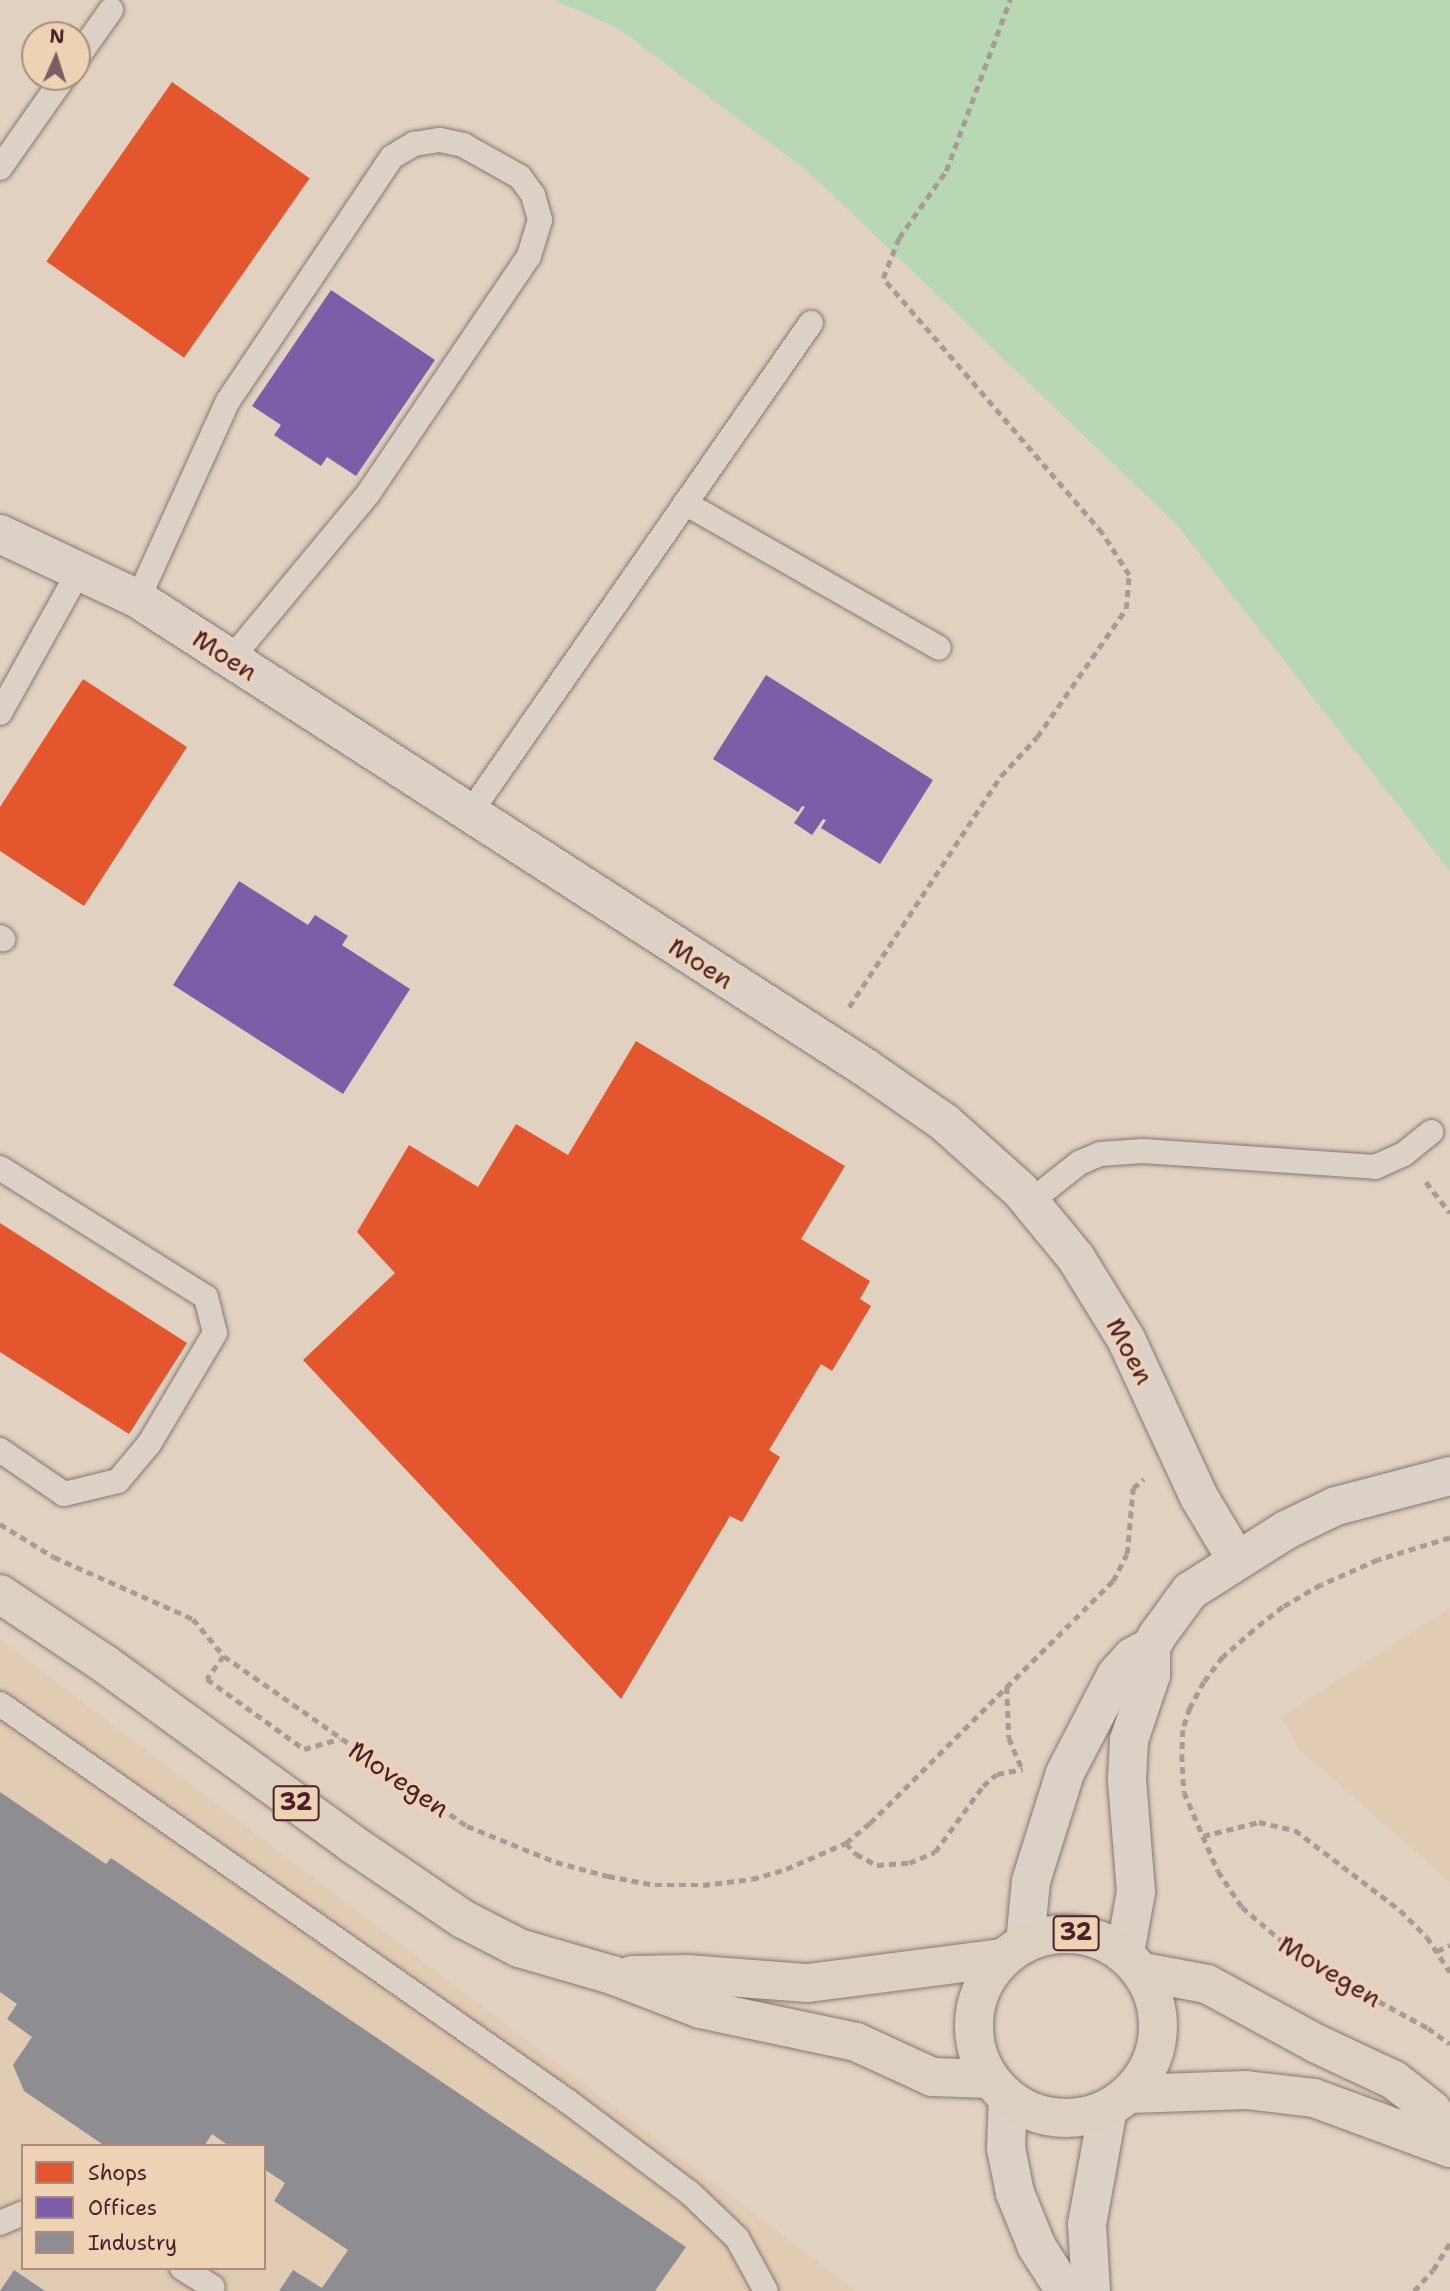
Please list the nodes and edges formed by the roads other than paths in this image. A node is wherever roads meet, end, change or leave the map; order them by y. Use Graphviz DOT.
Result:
graph roads {
  1 [pos="111,10"];
  2 [pos="91,38"];
  3 [pos="54,91"];
  4 [pos="0,168"];
  5 [pos="811,323"];
  6 [pos="685,503"];
  7 [pos="0,534"];
  8 [pos="80,569"];
  9 [pos="138,599"];
  10 [pos="939,648"];
  11 [pos="231,659"];
  12 [pos="0,713"];
  13 [pos="470,813"];
  14 [pos="1431,1132"];
  15 [pos="0,1168"];
  16 [pos="1030,1202"];
  17 [pos="0,1450"];
  18 [pos="1450,1476"];
  19 [pos="1237,1559"];
  20 [pos="0,1594"];
  21 [pos="1151,1647"];
  22 [pos="0,1704"];
  23 [pos="1014,1950"];
  24 [pos="1134,1963"];
  25 [pos="612,1975"];
  26 [pos="999,2089"];
  27 [pos="1119,2101"];
  28 [pos="1450,2145"];
  29 [pos="21,2214"];
  30 [pos="0,2223"];
  31 [pos="185,2270"];
  32 [pos="212,2287"];
  33 [pos="766,2291"];
  34 [pos="1065,2291"];
  35 [pos="1091,2291"];
  1 -- 2 [label="lane"];
  3 -- 4 [label="lane"];
  5 -- 6 [label="lane"];
  6 -- 10 [label="lane"];
  6 -- 13 [label="lane"];
  7 -- 8 [label="street, Moen"];
  8 -- 9 [label="street, Moen"];
  8 -- 12 [label="lane"];
  9 -- 11 [label="street, Moen"];
  9 -- 11 [label="lane"];
  11 -- 13 [label="street, Moen"];
  13 -- 16 [label="street, Moen"];
  14 -- 16 [label="lane"];
  15 -- 17 [label="lane"];
  16 -- 19 [label="street, Moen"];
  18 -- 19 [label="street"];
  19 -- 21 [label="street"];
  20 -- 25 [label="main road, 32"];
  21 -- 23 [label="street"];
  21 -- 24 [label="street"];
  22 -- 33 [label="lane"];
  23 -- 24 [label="main road, 32"];
  23 -- 25 [label="main road, 32"];
  23 -- 26 [label="main road"];
  24 -- 27 [label="main road"];
  24 -- 28 [label="main road, 32"];
  25 -- 26 [label="main road, 32"];
  26 -- 27 [label="main road, 32"];
  26 -- 34 [label="street"];
  27 -- 28 [label="main road, 32"];
  27 -- 35 [label="street"];
  29 -- 30 [label="lane"];
  31 -- 32 [label="lane"];
}
